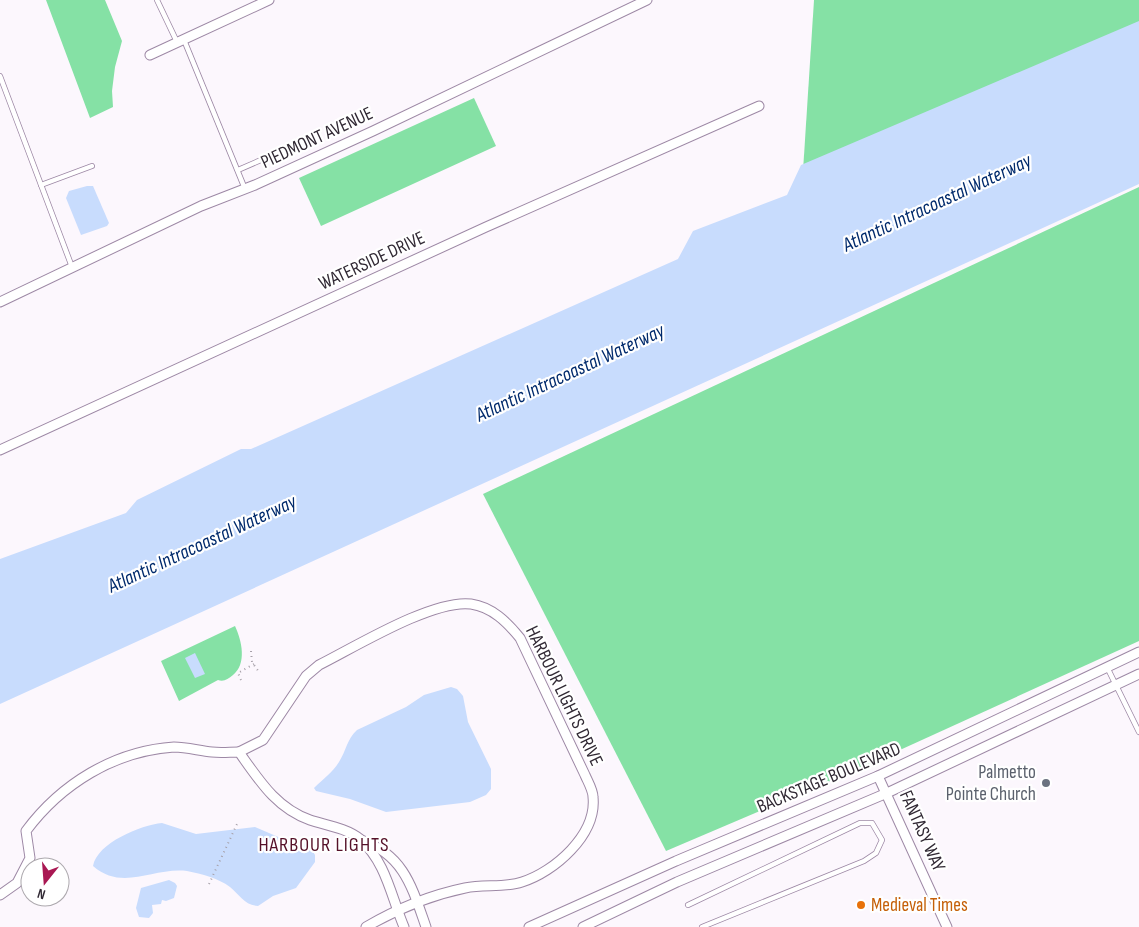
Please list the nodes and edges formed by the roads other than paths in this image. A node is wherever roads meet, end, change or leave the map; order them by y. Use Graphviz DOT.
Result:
graph roads {
  1 [pos="157,0"];
  2 [pos="268,0"];
  3 [pos="646,0"];
  4 [pos="180,41"];
  5 [pos="150,55"];
  6 [pos="0,76"];
  7 [pos="759,106"];
  8 [pos="277,153"];
  9 [pos="92,166"];
  10 [pos="238,170"];
  11 [pos="41,185"];
  12 [pos="245,188"];
  13 [pos="72,267"];
  14 [pos="0,302"];
  15 [pos="0,450"];
  16 [pos="1139,652"];
  17 [pos="1107,667"];
  18 [pos="1139,674"];
  19 [pos="1115,686"];
  20 [pos="1139,732"];
  21 [pos="239,752"];
  22 [pos="878,776"];
  23 [pos="887,794"];
  24 [pos="360,840"];
  25 [pos="0,895"];
  26 [pos="417,902"];
  27 [pos="688,905"];
  28 [pos="398,910"];
  29 [pos="366,927"];
  30 [pos="404,927"];
  31 [pos="426,927"];
  32 [pos="529,927"];
  33 [pos="583,927"];
  34 [pos="702,927"];
  35 [pos="948,927"];
  1 -- 4 [label="lane"];
  2 -- 4 [label="street"];
  3 -- 12 [label="street, PIEDMONT AVENUE"];
  4 -- 5 [label="street"];
  4 -- 10 [label="lane"];
  6 -- 11 [label="lane"];
  7 -- 15 [label="street, WATERSIDE DRIVE"];
  8 -- 10 [label="lane"];
  9 -- 11 [label="lane"];
  10 -- 12 [label="lane"];
  11 -- 13 [label="lane"];
  12 -- 13 [label="street, PIEDMONT AVENUE"];
  13 -- 14 [label="street, PIEDMONT AVENUE"];
  16 -- 17 [label="street, BACKSTAGE BOULEVARD"];
  17 -- 19 [label="lane"];
  17 -- 22 [label="street, BACKSTAGE BOULEVARD"];
  18 -- 19 [label="street, BACKSTAGE BOULEVARD"];
  19 -- 20 [label="lane"];
  19 -- 23 [label="street, BACKSTAGE BOULEVARD"];
  21 -- 24 [label="street"];
  21 -- 25 [label="street, HARBOUR LIGHTS DRIVE"];
  21 -- 26 [label="street, HARBOUR LIGHTS DRIVE"];
  22 -- 23 [label="street, FANTASY WAY"];
  22 -- 32 [label="street, BACKSTAGE BOULEVARD"];
  23 -- 33 [label="street, BACKSTAGE BOULEVARD"];
  23 -- 35 [label="street, FANTASY WAY"];
  24 -- 26 [label="street"];
  24 -- 28 [label="street"];
  26 -- 28 [label="street, HARBOUR LIGHTS DRIVE"];
  26 -- 31 [label="street"];
  27 -- 34 [label="lane"];
  28 -- 29 [label="street, HARBOUR LIGHTS DRIVE"];
  28 -- 30 [label="street"];
}
